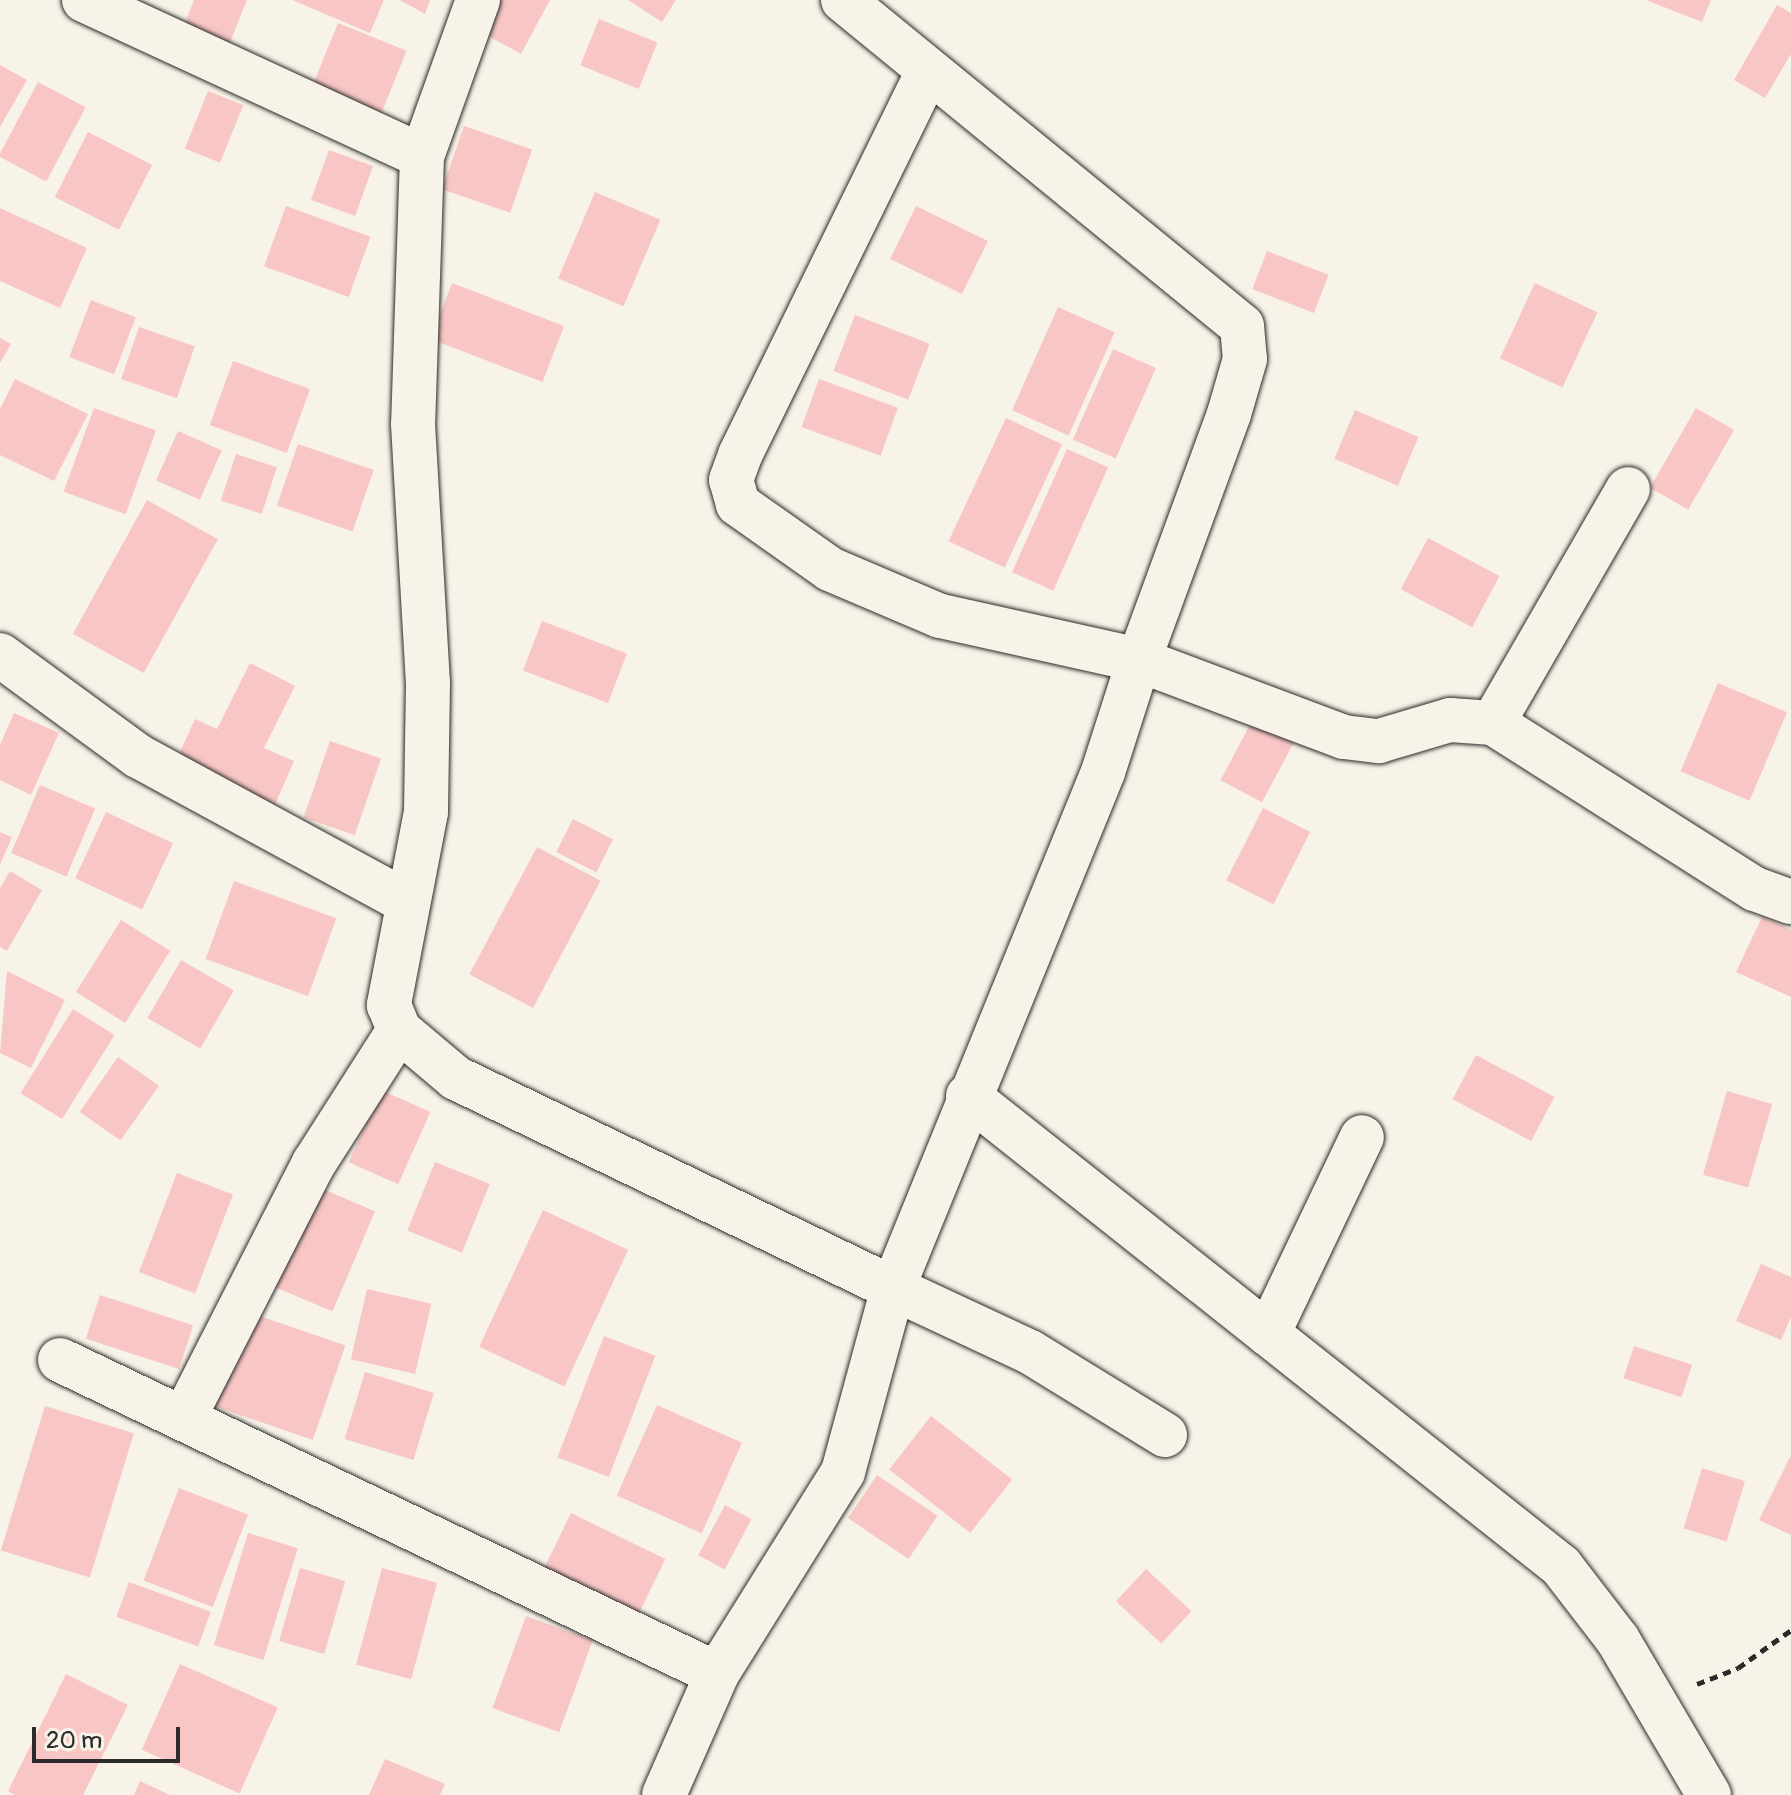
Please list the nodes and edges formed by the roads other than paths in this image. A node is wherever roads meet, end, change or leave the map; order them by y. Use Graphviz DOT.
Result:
graph roads {
  1 [pos="84,0"];
  2 [pos="478,0"];
  3 [pos="843,0"];
  4 [pos="928,71"];
  5 [pos="422,156"];
  6 [pos="1628,489"];
  7 [pos="0,655"];
  8 [pos="1139,660"];
  9 [pos="1493,723"];
  10 [pos="403,900"];
  11 [pos="1791,902"];
  12 [pos="399,1030"];
  13 [pos="968,1096"];
  14 [pos="1362,1137"];
  15 [pos="893,1288"];
  16 [pos="1268,1334"];
  17 [pos="60,1360"];
  18 [pos="186,1414"];
  19 [pos="1165,1435"];
  20 [pos="717,1674"];
  21 [pos="664,1795"];
  22 [pos="1709,1795"];
  1 -- 5 [label="street"];
  2 -- 5 [label="street"];
  3 -- 4 [label="street"];
  4 -- 8 [label="street"];
  4 -- 8 [label="street"];
  5 -- 10 [label="street"];
  6 -- 9 [label="street"];
  7 -- 10 [label="street"];
  8 -- 9 [label="street"];
  8 -- 13 [label="street"];
  9 -- 11 [label="street"];
  10 -- 12 [label="street"];
  12 -- 15 [label="street"];
  12 -- 18 [label="street"];
  13 -- 15 [label="street"];
  13 -- 16 [label="street"];
  14 -- 16 [label="street"];
  15 -- 19 [label="street"];
  15 -- 20 [label="street"];
  16 -- 22 [label="street"];
  17 -- 18 [label="street"];
  18 -- 20 [label="street"];
  20 -- 21 [label="street"];
}
